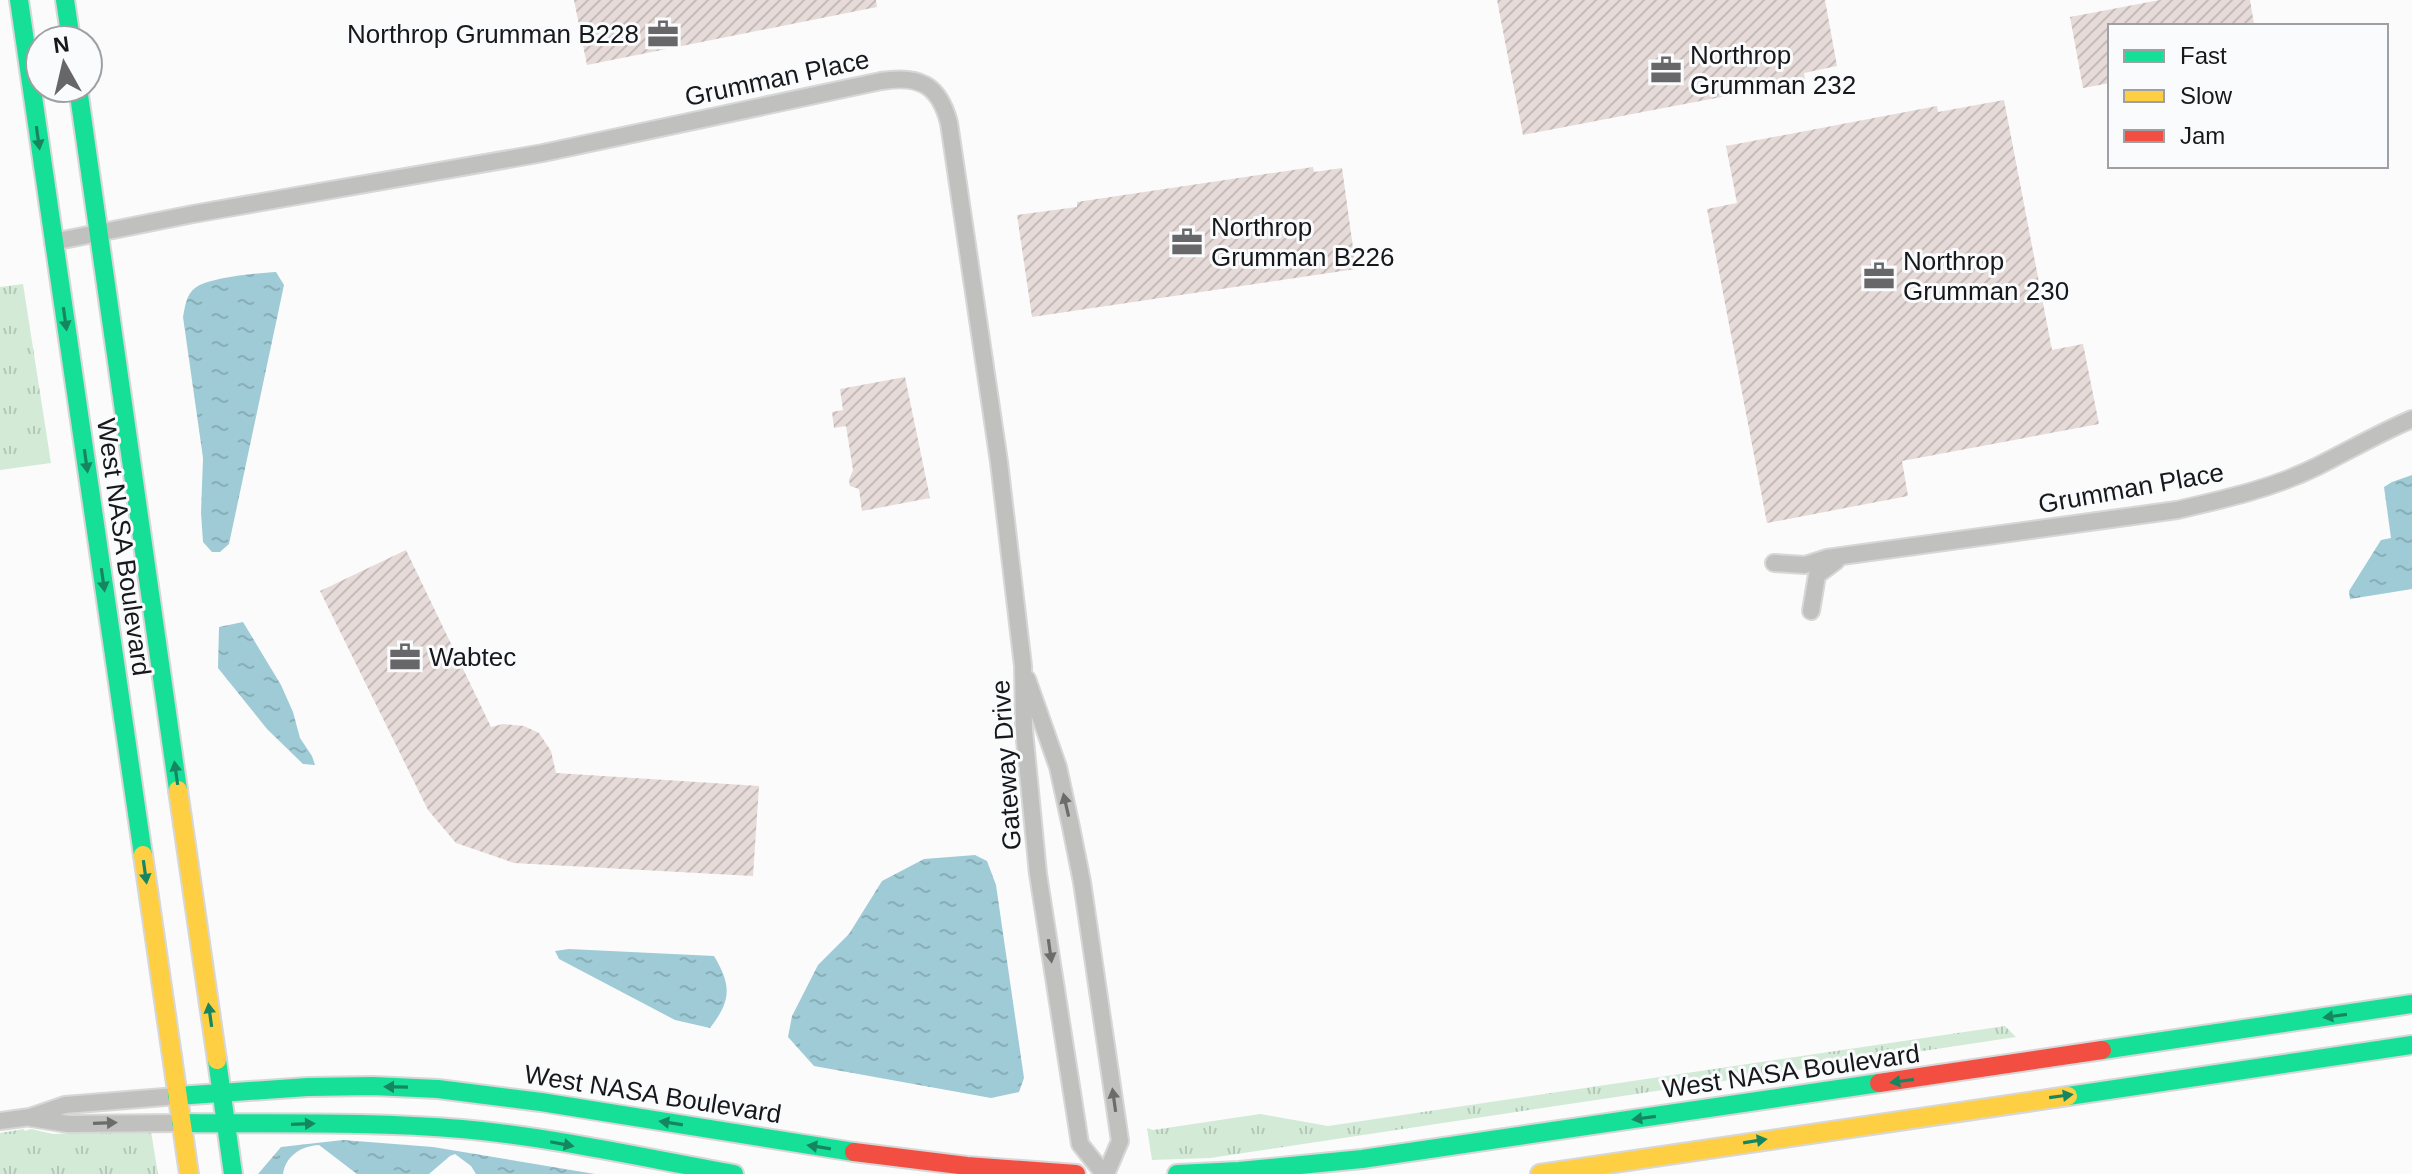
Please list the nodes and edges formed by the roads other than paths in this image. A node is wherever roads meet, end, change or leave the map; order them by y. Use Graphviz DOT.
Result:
graph roads {
  1 [pos="65,0"];
  2 [pos="19,3"];
  3 [pos="69,24"];
  4 [pos="80,104"];
  5 [pos="99,233"];
  6 [pos="53,242"];
  7 [pos="2412,419"];
  8 [pos="1845,556"];
  9 [pos="1774,563"];
  10 [pos="1811,611"];
  11 [pos="1023,666"];
  12 [pos="2412,1004"];
  13 [pos="2412,1045"];
  14 [pos="1982,1088"];
  15 [pos="221,1092"];
  16 [pos="177,1096"];
  17 [pos="30,1117"];
  18 [pos="0,1121"];
  19 [pos="181,1123"];
  20 [pos="225,1124"];
  21 [pos="189,1174"];
  22 [pos="233,1174"];
  23 [pos="734,1174"];
  24 [pos="1076,1174"];
  25 [pos="1105,1174"];
  26 [pos="1177,1174"];
  27 [pos="1540,1174"];
  1 -- 3 [label="main road"];
  2 -- 6 [label="main road, West NASA Boulevard, one-way"];
  4 -- 5 [label="main road, West NASA Boulevard"];
  5 -- 6 [label="street, Grumman Place"];
  5 -- 11 [label="street, Grumman Place"];
  15 -- 5 [label="main road, West NASA Boulevard, one-way"];
  6 -- 16 [label="main road, West NASA Boulevard, one-way"];
  7 -- 8 [label="street, Grumman Place"];
  8 -- 9 [label="street, Grumman Place"];
  8 -- 10 [label="street"];
  11 -- 25 [label="street, Gateway Drive, one-way"];
  25 -- 11 [label="street, Gateway Drive, one-way"];
  12 -- 14 [label="main road, West NASA Boulevard, one-way"];
  14 -- 13 [label="main road, West NASA Boulevard, one-way"];
  14 -- 26 [label="main road, West NASA Boulevard, one-way"];
  27 -- 14 [label="main road, West NASA Boulevard, one-way"];
  15 -- 16 [label="main road, West NASA Boulevard"];
  15 -- 20 [label="main road"];
  24 -- 15 [label="main road, West NASA Boulevard, one-way"];
  16 -- 17 [label="street"];
  16 -- 19 [label="main road, West NASA Boulevard"];
  17 -- 18 [label="street"];
  17 -- 19 [label="street, one-way"];
  19 -- 20 [label="main road"];
  19 -- 21 [label="main road, West NASA Boulevard"];
  20 -- 22 [label="main road"];
  20 -- 23 [label="main road, one-way"];
}
